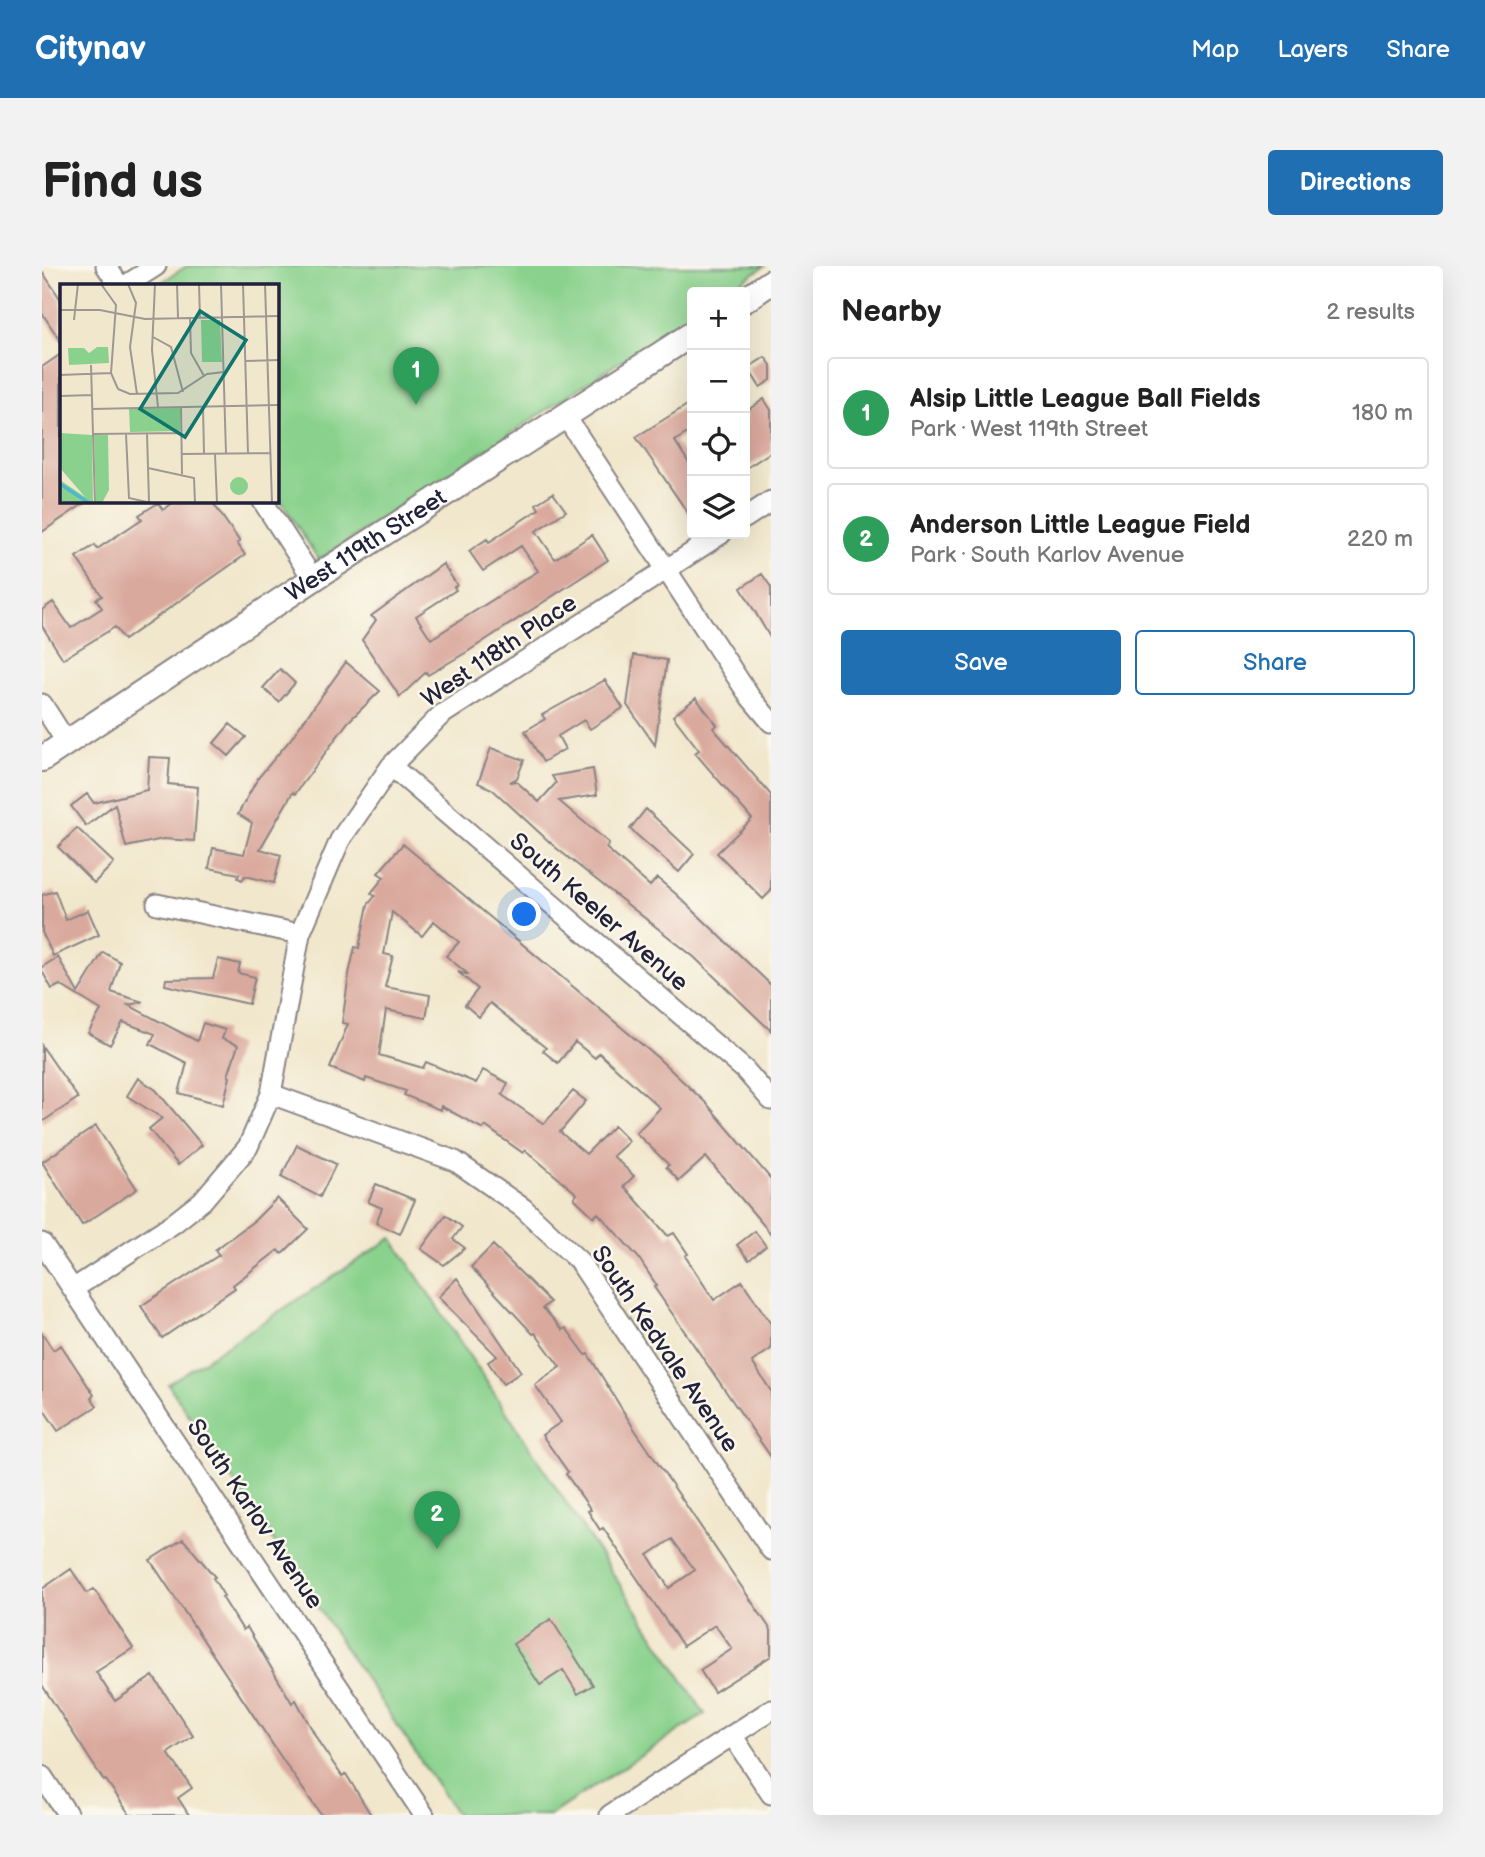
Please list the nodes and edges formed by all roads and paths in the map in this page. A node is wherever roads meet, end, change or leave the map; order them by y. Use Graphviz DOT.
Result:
graph roads {
  1 [pos="106,266"];
  2 [pos="156,266"];
  3 [pos="771,282"];
  4 [pos="118,284"];
  5 [pos="128,284"];
  6 [pos="750,297"];
  7 [pos="687,337"];
  8 [pos="566,417"];
  9 [pos="771,501"];
  10 [pos="263,502"];
  11 [pos="750,515"];
  12 [pos="713,539"];
  13 [pos="667,568"];
  14 [pos="313,579"];
  15 [pos="42,704"];
  16 [pos="771,722"];
  17 [pos="67,743"];
  18 [pos="42,759"];
  19 [pos="391,766"];
  20 [pos="156,904"];
  21 [pos="300,934"];
  22 [pos="271,1094"];
  23 [pos="771,1100"];
  24 [pos="42,1242"];
  25 [pos="73,1289"];
  26 [pos="771,1550"];
  27 [pos="771,1710"];
  28 [pos="732,1735"];
  29 [pos="42,1776"];
  30 [pos="771,1794"];
  31 [pos="68,1815"];
  32 [pos="424,1815"];
  33 [pos="610,1815"];
  1 -- 4 [label="street"];
  2 -- 5 [label="street"];
  3 -- 6 [label="street"];
  7 -- 8 [label="street, West 119th Street"];
  8 -- 13 [label="street"];
  8 -- 14 [label="street, West 119th Street"];
  9 -- 11 [label="street"];
  10 -- 14 [label="street"];
  12 -- 13 [label="street, West 118th Place"];
  13 -- 16 [label="street"];
  13 -- 19 [label="street, West 118th Place"];
  14 -- 17 [label="street, West 119th Street"];
  15 -- 17 [label="street"];
  17 -- 18 [label="street, West 119th Street"];
  19 -- 21 [label="street, West 118th Place"];
  19 -- 23 [label="street, South Keeler Avenue"];
  20 -- 21 [label="street"];
  21 -- 22 [label="street, West 118th Place"];
  22 -- 25 [label="street, West 118th Place"];
  22 -- 26 [label="street, South Kedvale Avenue"];
  24 -- 25 [label="street, South Karlov Avenue"];
  25 -- 32 [label="street, South Karlov Avenue"];
  27 -- 28 [label="street"];
  28 -- 30 [label="street"];
  28 -- 33 [label="street"];
  29 -- 31 [label="street"];
}
